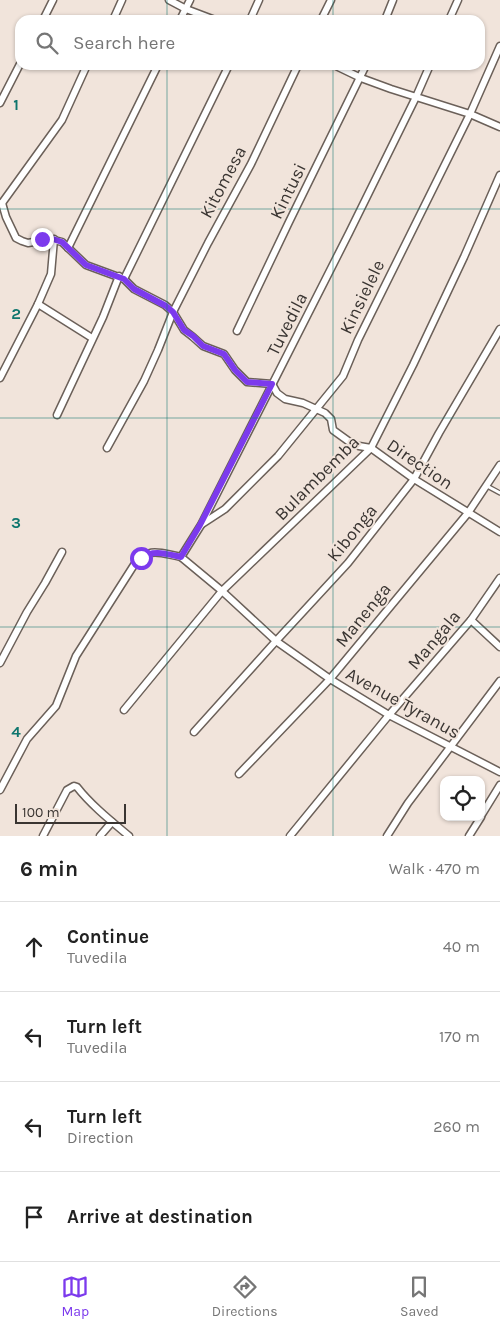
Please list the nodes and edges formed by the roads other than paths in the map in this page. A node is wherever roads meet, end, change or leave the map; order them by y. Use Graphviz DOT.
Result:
graph roads {
  1 [pos="53,0"];
  2 [pos="122,0"];
  3 [pos="169,0"];
  4 [pos="190,0"];
  5 [pos="259,0"];
  6 [pos="331,0"];
  7 [pos="393,0"];
  8 [pos="458,0"];
  9 [pos="186,9"];
  10 [pos="46,15"];
  11 [pos="115,15"];
  12 [pos="183,15"];
  13 [pos="202,15"];
  14 [pos="252,15"];
  15 [pos="324,15"];
  16 [pos="387,15"];
  17 [pos="451,15"];
  18 [pos="500,46"];
  19 [pos="17,70"];
  20 [pos="85,70"];
  21 [pos="156,70"];
  22 [pos="226,70"];
  23 [pos="296,70"];
  24 [pos="344,70"];
  25 [pos="364,70"];
  26 [pos="428,70"];
  27 [pos="361,78"];
  28 [pos="416,97"];
  29 [pos="0,103"];
  30 [pos="470,114"];
  31 [pos="500,127"];
  32 [pos="500,175"];
  33 [pos="1,204"];
  34 [pos="54,240"];
  35 [pos="68,248"];
  36 [pos="122,277"];
  37 [pos="38,304"];
  38 [pos="173,312"];
  39 [pos="500,329"];
  40 [pos="237,331"];
  41 [pos="92,338"];
  42 [pos="0,378"];
  43 [pos="272,384"];
  44 [pos="316,409"];
  45 [pos="56,415"];
  46 [pos="107,448"];
  47 [pos="371,448"];
  48 [pos="500,466"];
  49 [pos="414,479"];
  50 [pos="486,486"];
  51 [pos="500,493"];
  52 [pos="468,513"];
  53 [pos="200,525"];
  54 [pos="500,532"];
  55 [pos="62,552"];
  56 [pos="181,557"];
  57 [pos="500,578"];
  58 [pos="222,591"];
  59 [pos="471,620"];
  60 [pos="276,641"];
  61 [pos="500,647"];
  62 [pos="0,663"];
  63 [pos="330,679"];
  64 [pos="500,681"];
  65 [pos="124,710"];
  66 [pos="389,715"];
  67 [pos="194,732"];
  68 [pos="451,746"];
  69 [pos="500,772"];
  70 [pos="239,774"];
  71 [pos="500,786"];
  72 [pos="0,790"];
  73 [pos="485,810"];
  74 [pos="478,821"];
  75 [pos="112,822"];
  76 [pos="43,836"];
  77 [pos="100,836"];
  78 [pos="129,836"];
  79 [pos="290,836"];
  80 [pos="387,836"];
  81 [pos="469,836"];
  1 -- 10 [label="street"];
  2 -- 11 [label="street"];
  3 -- 9 [label="street"];
  4 -- 9 [label="street"];
  5 -- 14 [label="street"];
  6 -- 15 [label="street"];
  7 -- 16 [label="street"];
  8 -- 17 [label="street"];
  9 -- 12 [label="street"];
  9 -- 13 [label="street"];
  18 -- 30 [label="street, Kinsielele"];
  19 -- 29 [label="street"];
  20 -- 33 [label="street"];
  21 -- 35 [label="street"];
  22 -- 36 [label="street"];
  23 -- 38 [label="street, Kitomesa"];
  24 -- 27 [label="street"];
  25 -- 27 [label="street, Kintusi"];
  26 -- 28 [label="street, Tuvedila"];
  27 -- 28 [label="street"];
  27 -- 40 [label="street, Kintusi"];
  28 -- 30 [label="street"];
  28 -- 43 [label="street, Tuvedila"];
  30 -- 31 [label="street"];
  30 -- 44 [label="street, Kinsielele"];
  32 -- 47 [label="street, Bulambemba"];
  33 -- 34 [label="street"];
  34 -- 35 [label="street"];
  34 -- 37 [label="street"];
  35 -- 36 [label="street"];
  36 -- 38 [label="street"];
  36 -- 41 [label="street"];
  37 -- 41 [label="street"];
  37 -- 42 [label="street"];
  38 -- 43 [label="street"];
  38 -- 46 [label="street, Kitomesa"];
  39 -- 49 [label="street, Kibonga"];
  41 -- 45 [label="street"];
  43 -- 44 [label="street, Direction"];
  43 -- 53 [label="street, Tuvedila"];
  44 -- 47 [label="street, Direction"];
  44 -- 53 [label="street, Kinsielele"];
  47 -- 49 [label="street, Direction"];
  47 -- 58 [label="street, Bulambemba"];
  48 -- 50 [label="street, Manenga"];
  49 -- 52 [label="street, Direction"];
  49 -- 60 [label="street, Kibonga"];
  50 -- 51 [label="lane"];
  50 -- 52 [label="street, Manenga"];
  52 -- 54 [label="street, Direction"];
  52 -- 63 [label="street, Manenga"];
  53 -- 56 [label="street, Tuvedila"];
  55 -- 62 [label="street"];
  56 -- 58 [label="street, Avenue Tyranus"];
  56 -- 72 [label="street"];
  57 -- 59 [label="street, Mangala"];
  58 -- 60 [label="street, Avenue Tyranus"];
  58 -- 65 [label="street, Bulambemba"];
  59 -- 61 [label="street"];
  59 -- 66 [label="street, Mangala"];
  60 -- 63 [label="street, Avenue Tyranus"];
  60 -- 67 [label="street, Kibonga"];
  63 -- 66 [label="street, Avenue Tyranus"];
  63 -- 70 [label="street, Manenga"];
  64 -- 68 [label="street"];
  66 -- 68 [label="street, Avenue Tyranus"];
  66 -- 79 [label="street, Mangala"];
  68 -- 69 [label="street, Avenue Tyranus"];
  68 -- 80 [label="street"];
  71 -- 73 [label="street"];
  74 -- 81 [label="street"];
  75 -- 76 [label="street"];
  75 -- 77 [label="street"];
  75 -- 78 [label="street"];
}
